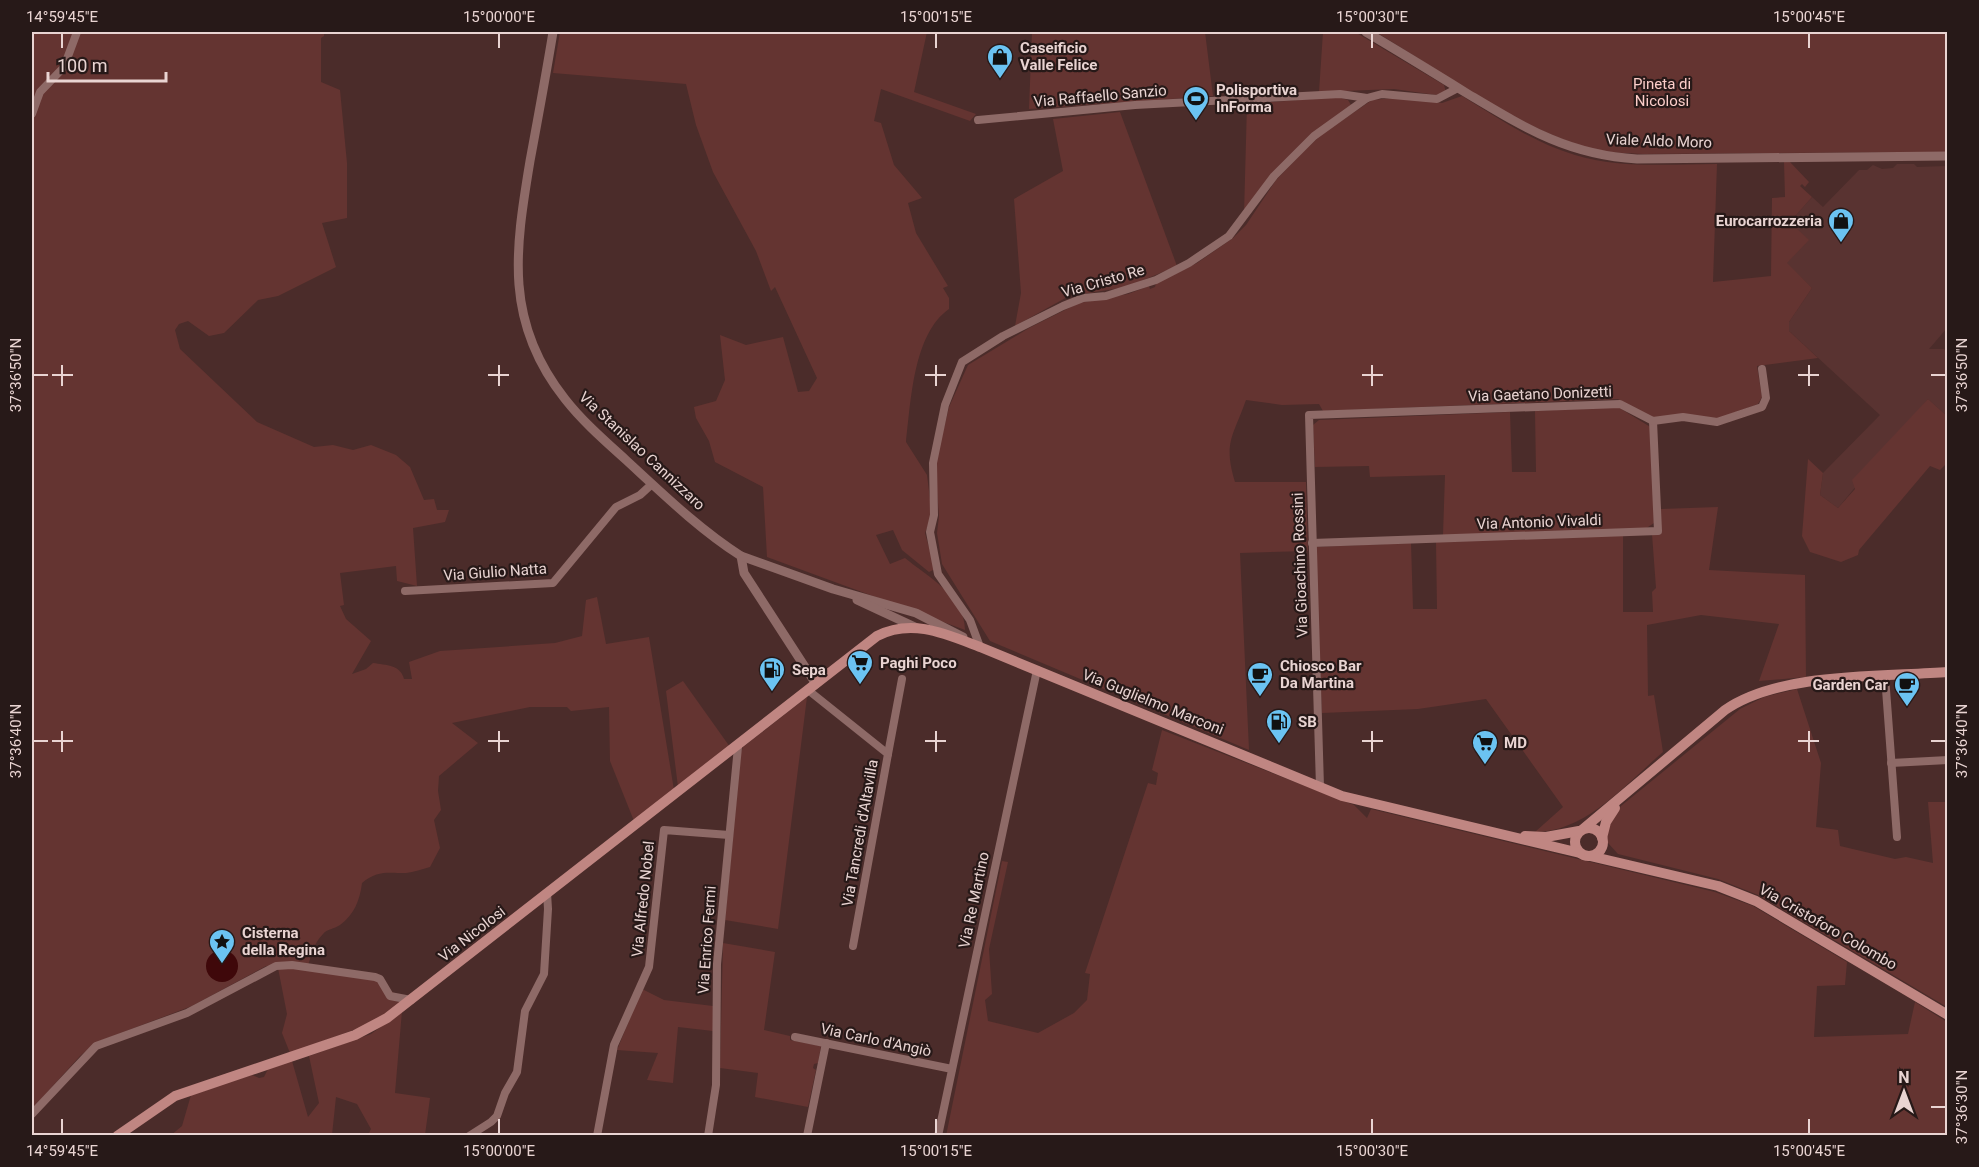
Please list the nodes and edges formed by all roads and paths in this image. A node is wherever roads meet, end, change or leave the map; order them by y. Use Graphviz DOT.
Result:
graph roads {
  1 [pos="76,32"];
  2 [pos="554,32"];
  3 [pos="1366,32"];
  4 [pos="1458,87"];
  5 [pos="1367,98"];
  6 [pos="32,114"];
  7 [pos="978,120"];
  8 [pos="1947,156"];
  9 [pos="1762,369"];
  10 [pos="1309,415"];
  11 [pos="1653,422"];
  12 [pos="652,484"];
  13 [pos="1312,543"];
  14 [pos="741,556"];
  15 [pos="833,589"];
  16 [pos="405,591"];
  17 [pos="915,627"];
  18 [pos="980,647"];
  19 [pos="1037,670"];
  20 [pos="1947,672"];
  21 [pos="1885,676"];
  22 [pos="902,679"];
  23 [pos="812,687"];
  24 [pos="738,747"];
  25 [pos="888,754"];
  26 [pos="1947,760"];
  27 [pos="1891,763"];
  28 [pos="1320,787"];
  29 [pos="1622,798"];
  30 [pos="1581,830"];
  31 [pos="1492,832"];
  32 [pos="729,836"];
  33 [pos="1897,837"];
  34 [pos="1603,840"];
  35 [pos="1585,854"];
  36 [pos="1653,870"];
  37 [pos="547,893"];
  38 [pos="853,946"];
  39 [pos="411,1000"];
  40 [pos="1947,1015"];
  41 [pos="795,1037"];
  42 [pos="826,1043"];
  43 [pos="952,1069"];
  44 [pos="32,1114"];
  45 [pos="117,1136"];
  46 [pos="469,1136"];
  47 [pos="597,1136"];
  48 [pos="708,1136"];
  49 [pos="807,1136"];
  50 [pos="938,1136"];
  1 -- 6 [label="street"];
  2 -- 12 [label="street, Via Stanislao Cannizzaro"];
  3 -- 4 [label="street, Viale Aldo Moro"];
  4 -- 5 [label="street"];
  4 -- 8 [label="street, Viale Aldo Moro"];
  5 -- 7 [label="street, Via Raffaello Sanzio"];
  5 -- 18 [label="street, Via Cristo Re"];
  9 -- 11 [label="street"];
  10 -- 11 [label="street, Via Gaetano Donizetti"];
  10 -- 13 [label="street, Via Gioachino Rossini"];
  11 -- 13 [label="street, Via Antonio Vivaldi"];
  12 -- 14 [label="street, Via Stanislao Cannizzaro"];
  12 -- 16 [label="street, Via Giulio Natta"];
  13 -- 28 [label="street, Via Gioachino Rossini"];
  14 -- 15 [label="street, Via Stanislao Cannizzaro"];
  14 -- 23 [label="street"];
  15 -- 17 [label="street"];
  15 -- 18 [label="street"];
  17 -- 18 [label="main road, Via Guglielmo Marconi"];
  17 -- 23 [label="main road, Via Guglielmo Marconi"];
  18 -- 19 [label="main road, Via Guglielmo Marconi"];
  19 -- 28 [label="main road, Via Guglielmo Marconi"];
  19 -- 43 [label="street, Via Re Martino"];
  20 -- 21 [label="main road"];
  21 -- 27 [label="street"];
  21 -- 29 [label="main road"];
  22 -- 25 [label="street"];
  23 -- 24 [label="main road, Via Nicolosi"];
  23 -- 25 [label="street, Via Tancredi d'Altavilla"];
  24 -- 32 [label="street, Via Enrico Fermi"];
  24 -- 37 [label="main road, Via Nicolosi"];
  25 -- 38 [label="street, Via Tancredi d'Altavilla"];
  26 -- 27 [label="street"];
  27 -- 33 [label="street"];
  28 -- 31 [label="main road, Via Guglielmo Marconi"];
  29 -- 30 [label="main road"];
  29 -- 34 [label="main road"];
  30 -- 31 [label="main road"];
  30 -- 34 [label="main road"];
  30 -- 35 [label="main road"];
  31 -- 35 [label="main road"];
  32 -- 47 [label="street, Via Alfredo Nobel"];
  32 -- 48 [label="street, Via Enrico Fermi"];
  34 -- 35 [label="main road"];
  34 -- 36 [label="main road"];
  35 -- 36 [label="main road"];
  36 -- 40 [label="main road, Via Cristoforo Colombo"];
  37 -- 39 [label="main road, Via Nicolosi"];
  37 -- 46 [label="street"];
  39 -- 44 [label="street"];
  39 -- 45 [label="main road, Via Nicolosi"];
  41 -- 42 [label="street, Via Carlo d'Angiò"];
  42 -- 43 [label="street, Via Carlo d'Angiò"];
  42 -- 49 [label="street"];
  43 -- 50 [label="street, Via Re Martino"];
}
